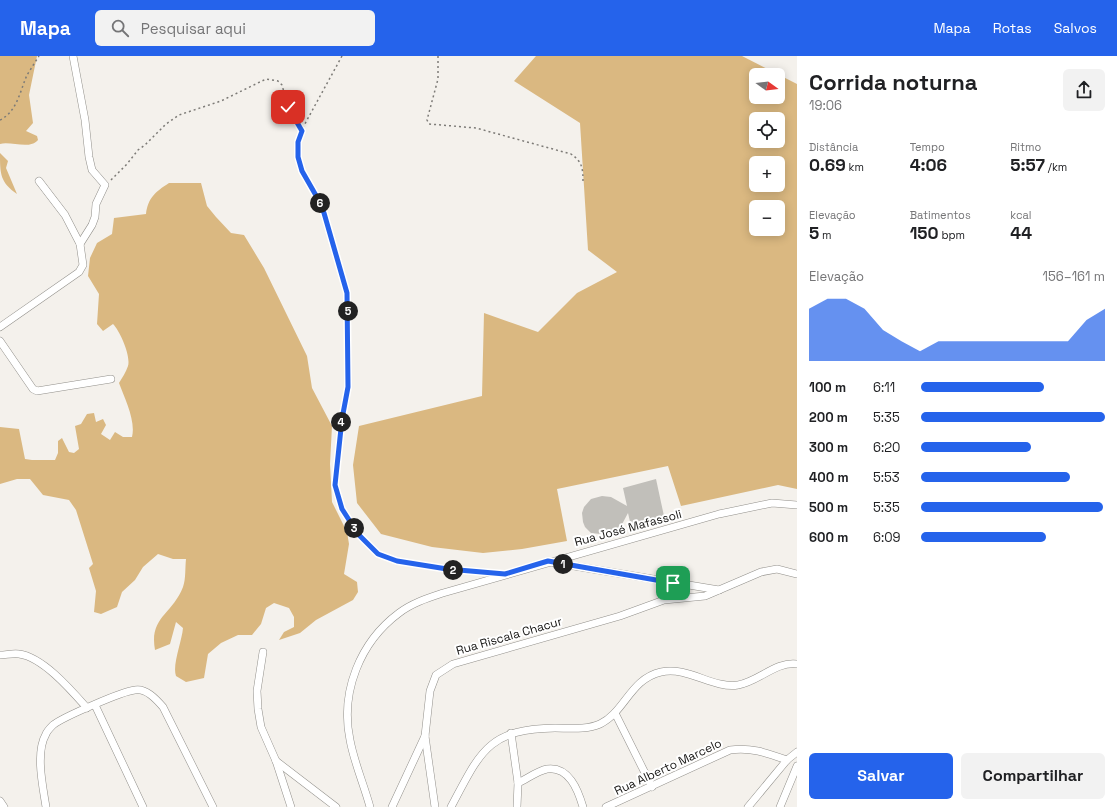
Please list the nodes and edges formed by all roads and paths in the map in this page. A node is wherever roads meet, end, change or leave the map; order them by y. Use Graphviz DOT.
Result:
graph roads {
  1 [pos="39,56"];
  2 [pos="73,56"];
  3 [pos="342,56"];
  4 [pos="438,56"];
  5 [pos="0,120"];
  6 [pos="302,131"];
  7 [pos="39,181"];
  8 [pos="583,183"];
  9 [pos="106,185"];
  10 [pos="80,244"];
  11 [pos="3,325"];
  12 [pos="0,341"];
  13 [pos="111,379"];
  14 [pos="797,505"];
  15 [pos="548,561"];
  16 [pos="490,573"];
  17 [pos="797,574"];
  18 [pos="720,590"];
  19 [pos="264,652"];
  20 [pos="0,655"];
  21 [pos="797,664"];
  22 [pos="95,705"];
  23 [pos="87,708"];
  24 [pos="615,713"];
  25 [pos="511,733"];
  26 [pos="425,736"];
  27 [pos="797,752"];
  28 [pos="787,760"];
  29 [pos="276,762"];
  30 [pos="797,766"];
  31 [pos="518,783"];
  32 [pos="652,787"];
  33 [pos="0,801"];
  34 [pos="4,807"];
  35 [pos="46,807"];
  36 [pos="143,807"];
  37 [pos="213,807"];
  38 [pos="291,807"];
  39 [pos="336,807"];
  40 [pos="370,807"];
  41 [pos="392,807"];
  42 [pos="435,807"];
  43 [pos="450,807"];
  44 [pos="517,807"];
  45 [pos="583,807"];
  46 [pos="606,807"];
  47 [pos="748,807"];
  48 [pos="780,807"];
  1 -- 5 [label="path"];
  2 -- 9 [label="street"];
  3 -- 6 [label="path"];
  4 -- 8 [label="path"];
  6 -- 9 [label="path"];
  6 -- 16 [label="path"];
  7 -- 10 [label="street"];
  9 -- 10 [label="street"];
  10 -- 11 [label="street"];
  12 -- 13 [label="street"];
  14 -- 15 [label="street, Rua José Mafassoli"];
  15 -- 18 [label="street"];
  15 -- 40 [label="street, Rua José Mafassoli"];
  17 -- 18 [label="street, Rua Riscala Chacur"];
  18 -- 26 [label="street, Rua Riscala Chacur"];
  19 -- 29 [label="street"];
  20 -- 23 [label="street"];
  21 -- 24 [label="street"];
  22 -- 23 [label="street"];
  22 -- 36 [label="street"];
  22 -- 37 [label="street"];
  23 -- 35 [label="street"];
  24 -- 25 [label="street"];
  24 -- 32 [label="street"];
  25 -- 31 [label="street"];
  25 -- 43 [label="street"];
  26 -- 41 [label="street"];
  26 -- 42 [label="street, Rua Riscala Chacur"];
  27 -- 28 [label="street"];
  28 -- 32 [label="street, Rua Alberto Marcelo"];
  28 -- 47 [label="street"];
  29 -- 38 [label="street"];
  29 -- 39 [label="street"];
  30 -- 48 [label="street"];
  31 -- 44 [label="street"];
  31 -- 45 [label="street"];
  32 -- 46 [label="street, Rua Alberto Marcelo"];
  33 -- 34 [label="street"];
}
